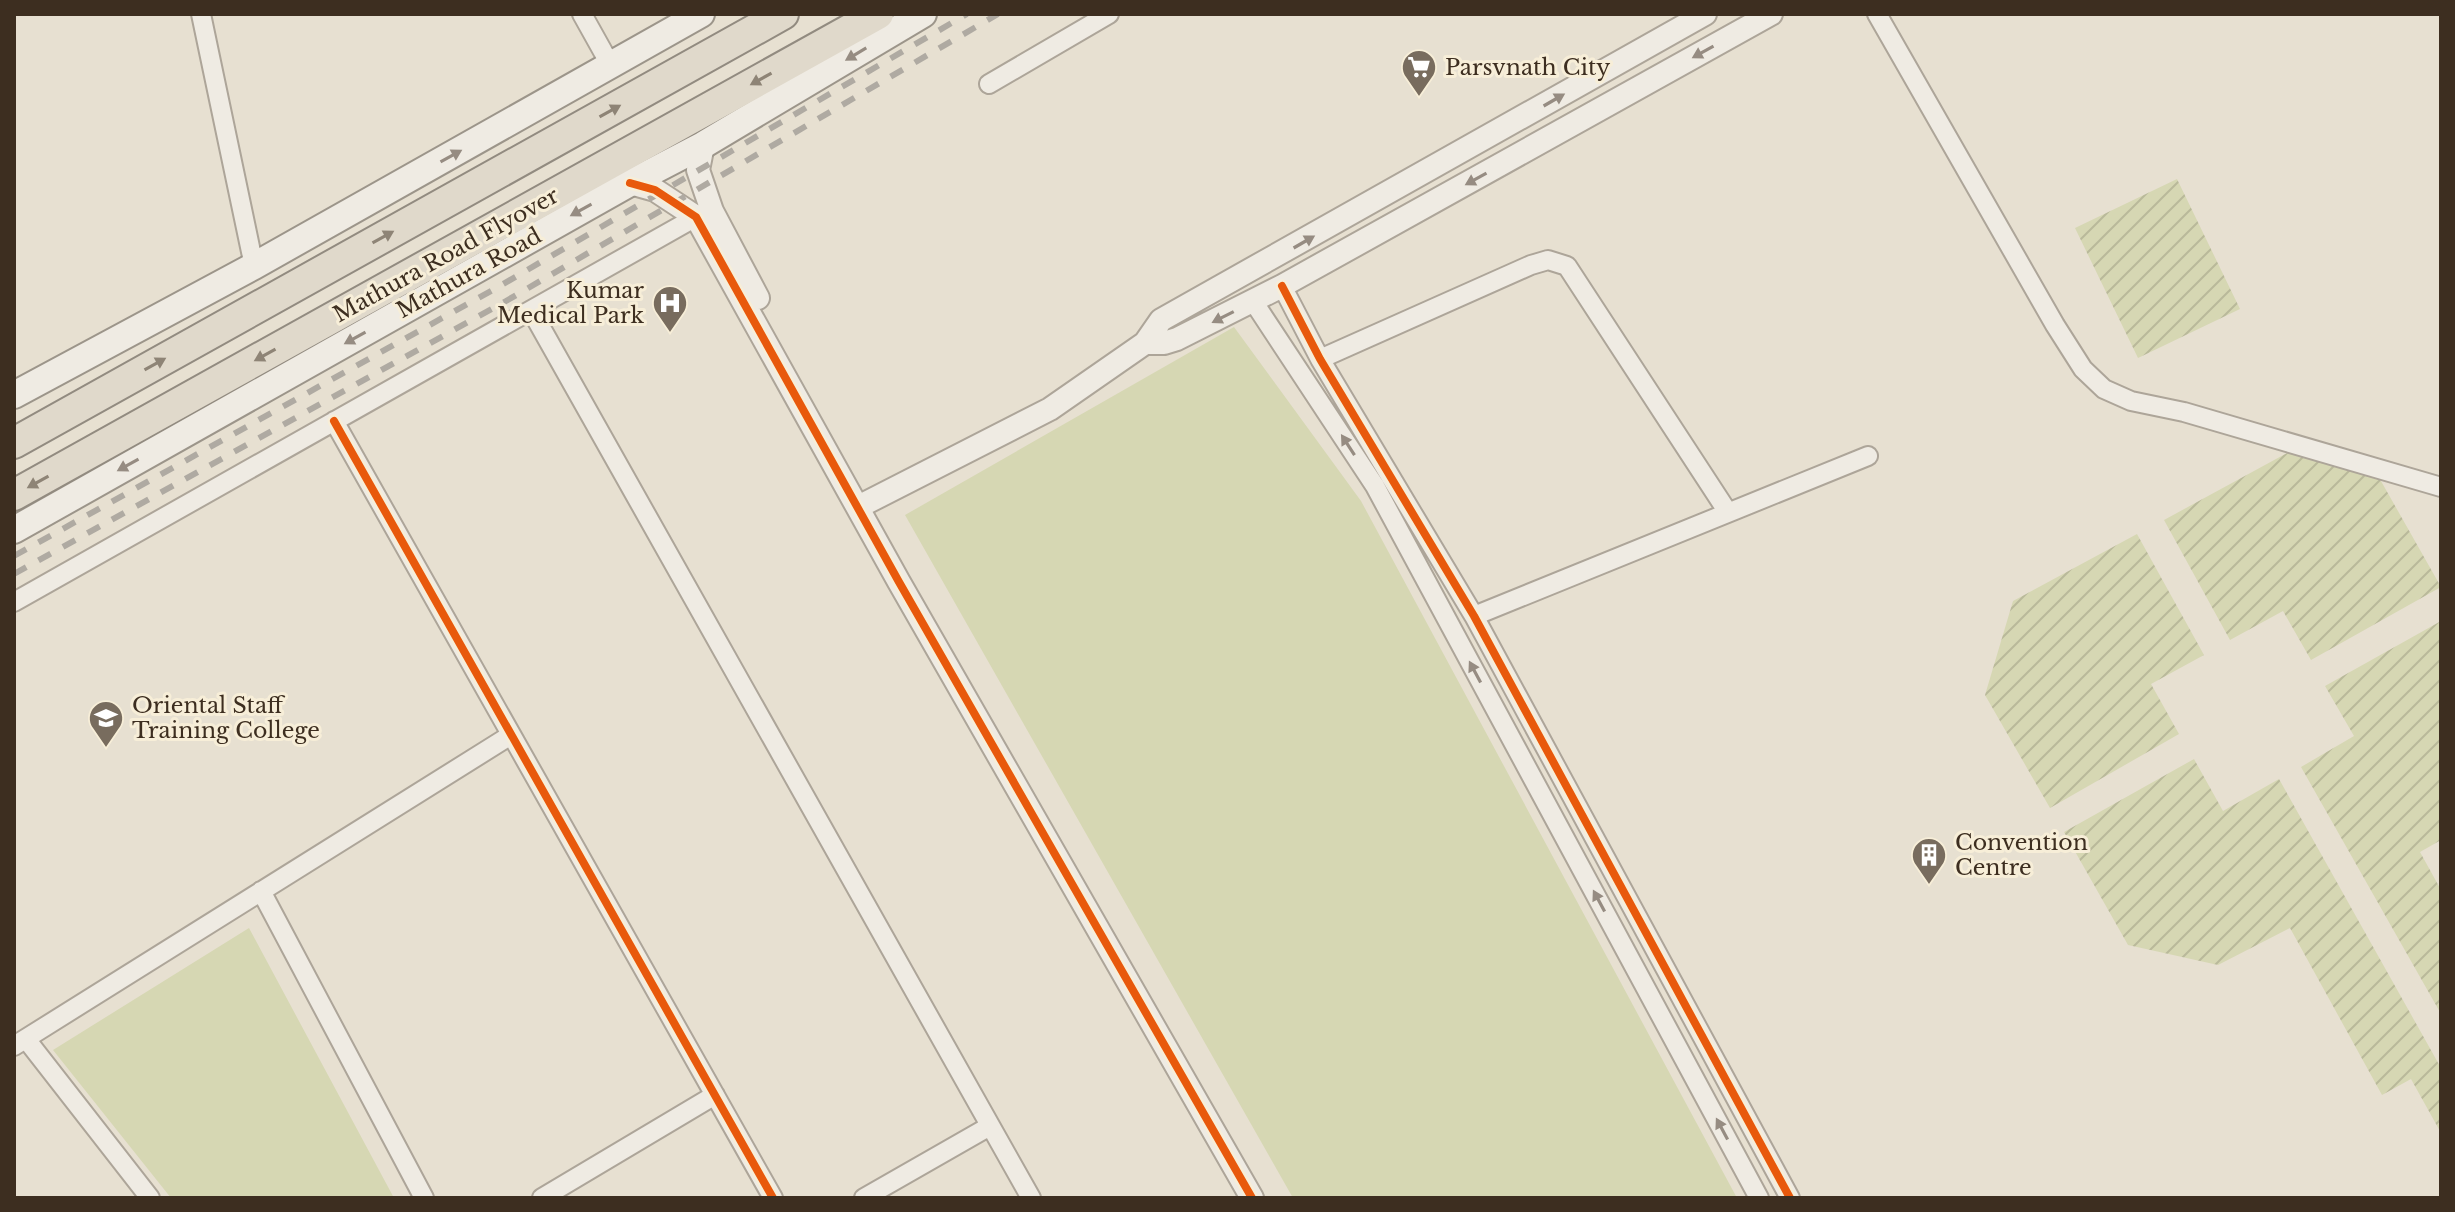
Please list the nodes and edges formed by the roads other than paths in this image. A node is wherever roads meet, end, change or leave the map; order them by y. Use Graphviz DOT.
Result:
graph roads {
  1 [pos="201,14"];
  2 [pos="582,14"];
  3 [pos="701,14"];
  4 [pos="783,14"];
  5 [pos="878,14"];
  6 [pos="923,14"];
  7 [pos="1109,14"];
  8 [pos="1705,14"];
  9 [pos="1771,14"];
  10 [pos="1877,14"];
  11 [pos="611,66"];
  12 [pos="989,84"];
  13 [pos="703,145"];
  14 [pos="630,183"];
  15 [pos="696,217"];
  16 [pos="254,266"];
  17 [pos="1282,286"];
  18 [pos="1253,301"];
  19 [pos="531,310"];
  20 [pos="1145,343"];
  21 [pos="1320,359"];
  22 [pos="14,395"];
  23 [pos="334,421"];
  24 [pos="14,443"];
  25 [pos="1868,456"];
  26 [pos="2441,487"];
  27 [pos="14,495"];
  28 [pos="865,505"];
  29 [pos="1727,511"];
  30 [pos="26,516"];
  31 [pos="14,530"];
  32 [pos="14,602"];
  33 [pos="1474,616"];
  34 [pos="511,735"];
  35 [pos="261,891"];
  36 [pos="20,1042"];
  37 [pos="715,1095"];
  38 [pos="990,1126"];
  39 [pos="150,1198"];
  40 [pos="424,1198"];
  41 [pos="542,1198"];
  42 [pos="773,1198"];
  43 [pos="864,1198"];
  44 [pos="1031,1198"];
  45 [pos="1252,1198"];
  46 [pos="1269,1198"];
  47 [pos="1759,1198"];
  48 [pos="1790,1198"];
  1 -- 16 [label="street"];
  2 -- 11 [label="street"];
  3 -- 11 [label="main road"];
  24 -- 4 [label="highway, Mathura Road Flyover, one-way"];
  5 -- 27 [label="highway, Mathura Road Flyover, one-way"];
  6 -- 13 [label="main road, Mathura Road, one-way"];
  7 -- 12 [label="street"];
  20 -- 8 [label="street, one-way"];
  9 -- 17 [label="street, one-way"];
  10 -- 26 [label="street"];
  16 -- 11 [label="main road, one-way"];
  13 -- 14 [label="main road, Mathura Road"];
  13 -- 28 [label="street"];
  14 -- 15 [label="street"];
  14 -- 30 [label="main road, Mathura Road, one-way"];
  15 -- 19 [label="street"];
  15 -- 28 [label="street"];
  16 -- 22 [label="main road"];
  17 -- 18 [label="street"];
  17 -- 21 [label="street"];
  18 -- 20 [label="street, one-way"];
  47 -- 18 [label="street, one-way"];
  19 -- 23 [label="street"];
  19 -- 38 [label="street"];
  20 -- 28 [label="street"];
  21 -- 29 [label="street"];
  21 -- 33 [label="street"];
  23 -- 32 [label="street"];
  23 -- 34 [label="street"];
  25 -- 29 [label="street"];
  28 -- 45 [label="street"];
  28 -- 46 [label="street"];
  29 -- 33 [label="street"];
  30 -- 31 [label="main road, Mathura Road"];
  33 -- 48 [label="street"];
  34 -- 35 [label="street"];
  34 -- 37 [label="street"];
  35 -- 36 [label="street"];
  35 -- 40 [label="street"];
  36 -- 39 [label="street"];
  37 -- 41 [label="street"];
  37 -- 42 [label="street"];
  38 -- 43 [label="street"];
  38 -- 44 [label="street"];
}
